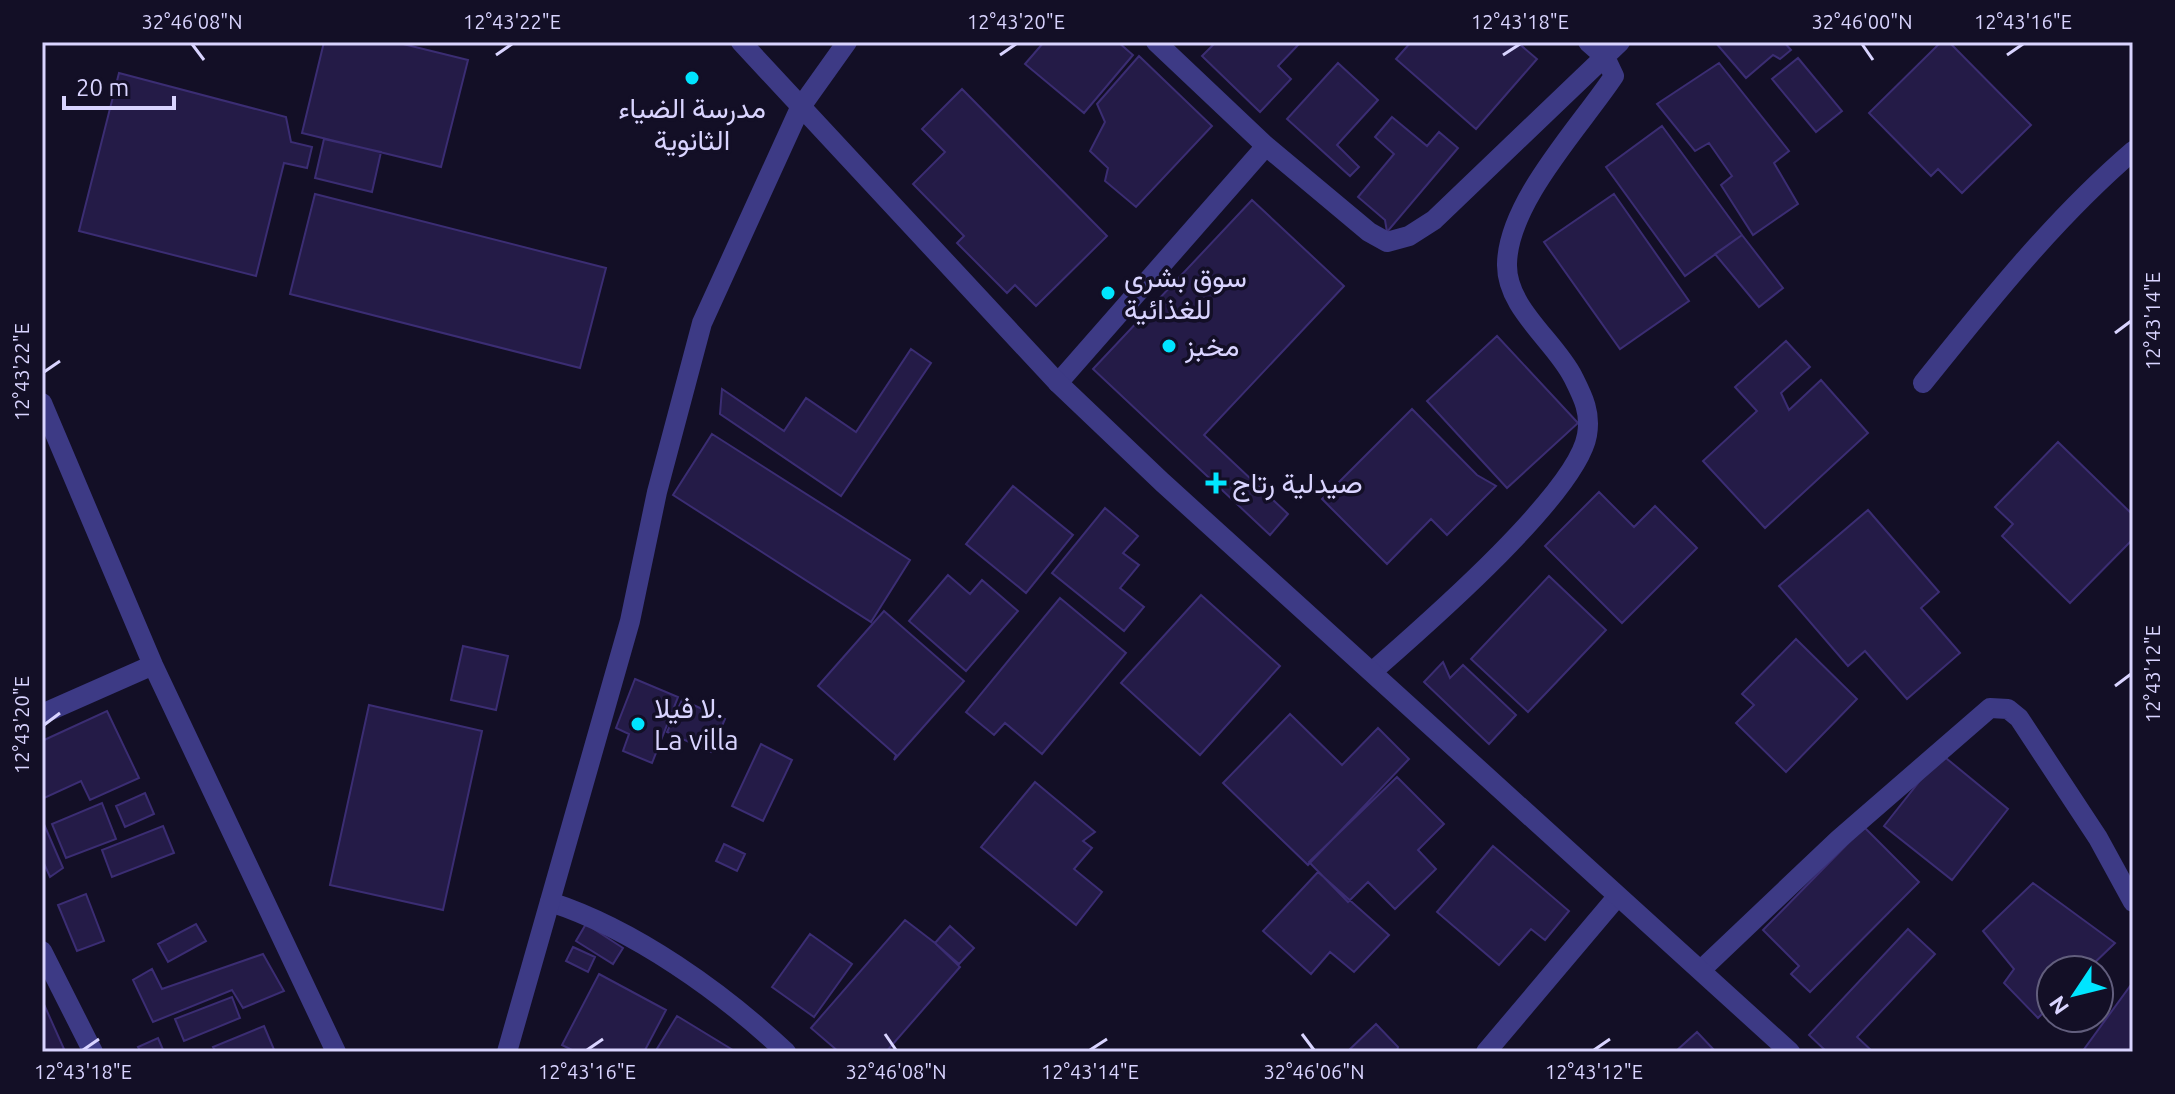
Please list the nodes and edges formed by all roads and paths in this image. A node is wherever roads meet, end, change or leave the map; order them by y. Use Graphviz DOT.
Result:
graph roads {
  1 [pos="741,42"];
  2 [pos="847,42"];
  3 [pos="1156,42"];
  4 [pos="1588,42"];
  5 [pos="1620,42"];
  6 [pos="1605,57"];
  7 [pos="800,108"];
  8 [pos="1266,146"];
  9 [pos="2133,151"];
  10 [pos="1058,383"];
  11 [pos="1923,383"];
  12 [pos="42,403"];
  13 [pos="153,665"];
  14 [pos="1373,671"];
  15 [pos="42,714"];
  16 [pos="1617,897"];
  17 [pos="550,902"];
  18 [pos="2133,902"];
  19 [pos="42,951"];
  20 [pos="1701,970"];
  21 [pos="93,1052"];
  22 [pos="336,1052"];
  23 [pos="507,1052"];
  24 [pos="786,1052"];
  25 [pos="1486,1052"];
  26 [pos="1790,1052"];
  1 -- 7 [label="street"];
  2 -- 7 [label="street"];
  3 -- 8 [label="street"];
  4 -- 6 [label="street"];
  5 -- 6 [label="street"];
  6 -- 8 [label="street"];
  6 -- 14 [label="street"];
  7 -- 10 [label="street"];
  7 -- 17 [label="street"];
  8 -- 10 [label="street"];
  9 -- 11 [label="street"];
  10 -- 14 [label="street"];
  12 -- 13 [label="street"];
  13 -- 15 [label="street"];
  13 -- 22 [label="street"];
  14 -- 16 [label="street"];
  16 -- 20 [label="street"];
  16 -- 25 [label="street"];
  17 -- 23 [label="street"];
  17 -- 24 [label="street"];
  18 -- 20 [label="street"];
  19 -- 21 [label="street"];
  20 -- 26 [label="street"];
}
